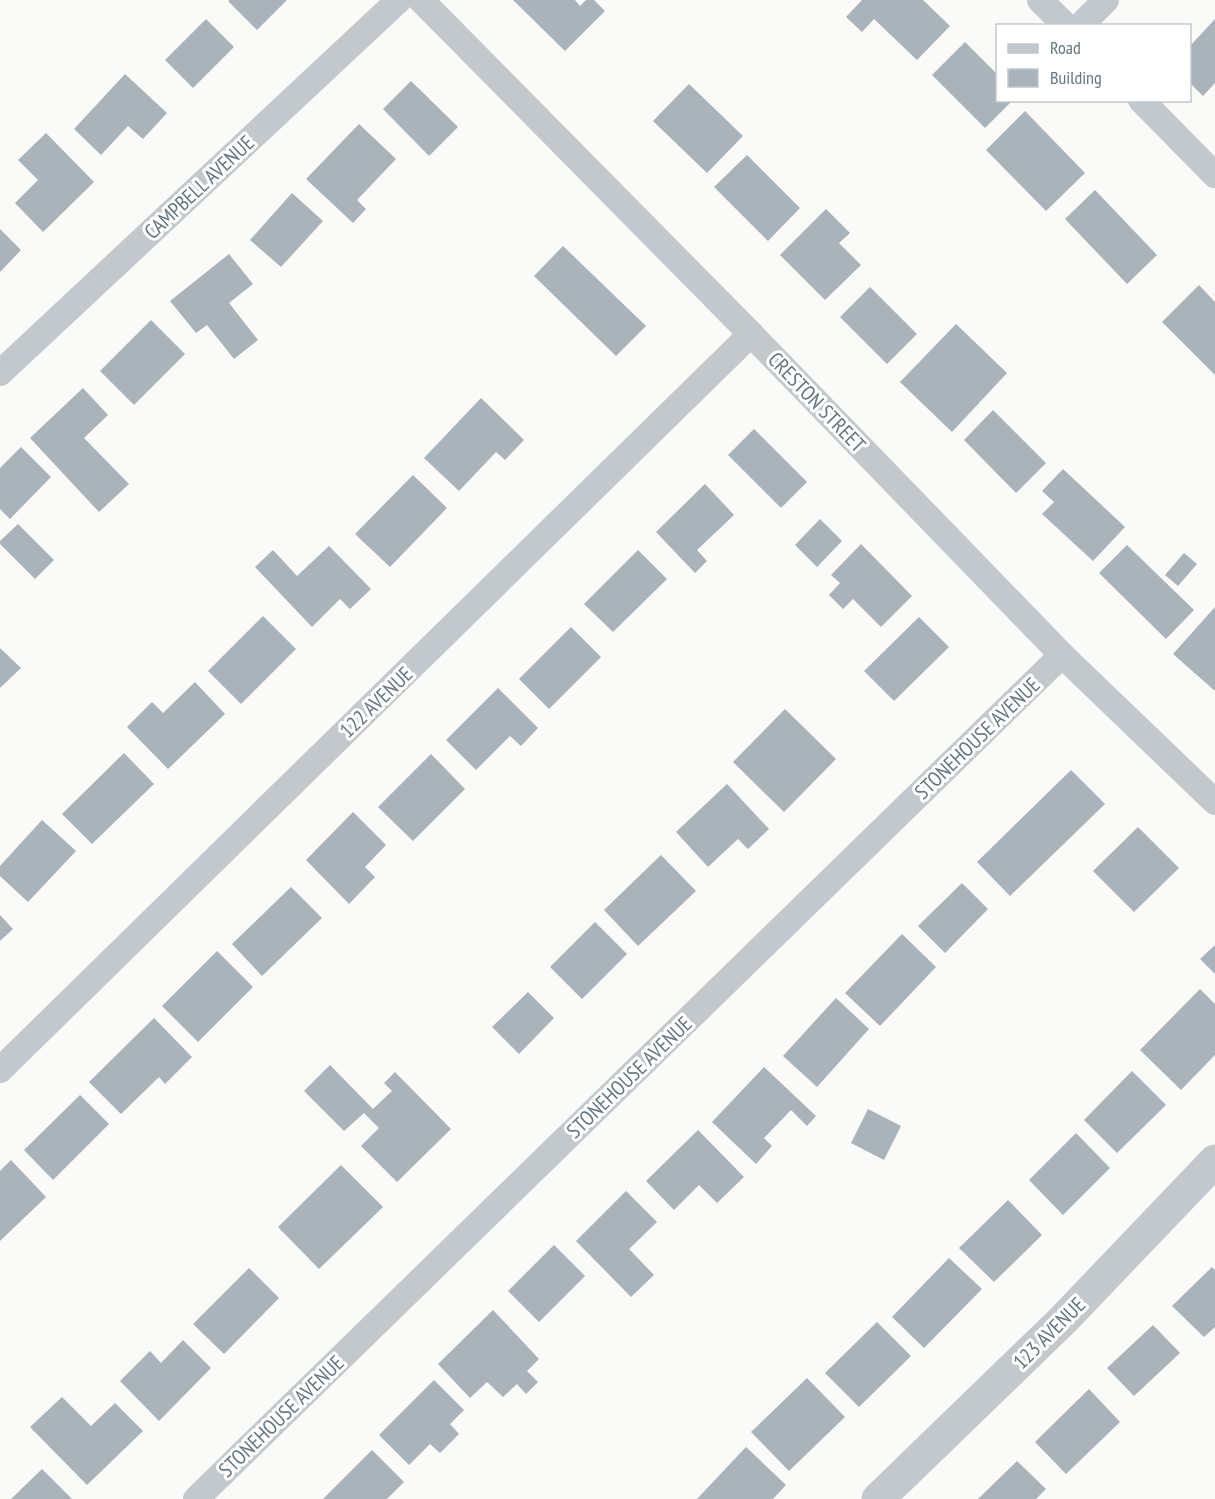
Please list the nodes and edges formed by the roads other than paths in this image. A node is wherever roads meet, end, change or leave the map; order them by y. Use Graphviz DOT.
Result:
graph roads {
  1 [pos="399,0"];
  2 [pos="421,0"];
  3 [pos="1040,0"];
  4 [pos="1107,0"];
  5 [pos="1064,24"];
  6 [pos="1082,24"];
  7 [pos="1143,102"];
  8 [pos="1215,174"];
  9 [pos="751,334"];
  10 [pos="0,373"];
  11 [pos="1062,655"];
  12 [pos="1215,802"];
  13 [pos="0,1070"];
  14 [pos="1215,1161"];
  15 [pos="196,1499"];
  16 [pos="878,1499"];
  1 -- 10 [label="street, CAMPBELL AVENUE"];
  2 -- 9 [label="street, CRESTON STREET"];
  3 -- 5 [label="street"];
  4 -- 6 [label="street"];
  7 -- 8 [label="street"];
  9 -- 11 [label="street, CRESTON STREET"];
  9 -- 13 [label="street, 122 AVENUE"];
  11 -- 12 [label="street, CRESTON STREET"];
  11 -- 15 [label="street, STONEHOUSE AVENUE"];
  14 -- 16 [label="street, 123 AVENUE"];
}
